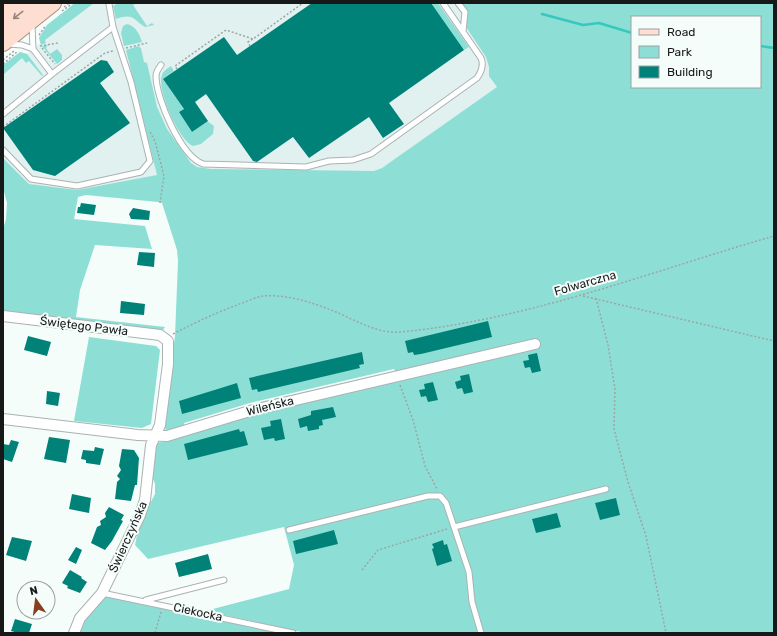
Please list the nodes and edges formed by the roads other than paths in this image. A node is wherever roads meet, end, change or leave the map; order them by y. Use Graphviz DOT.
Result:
graph roads {
  1 [pos="10,3"];
  2 [pos="33,3"];
  3 [pos="443,3"];
  4 [pos="458,3"];
  5 [pos="109,4"];
  6 [pos="3,8"];
  7 [pos="56,9"];
  8 [pos="40,21"];
  9 [pos="3,27"];
  10 [pos="114,27"];
  11 [pos="463,31"];
  12 [pos="8,45"];
  13 [pos="33,49"];
  14 [pos="161,65"];
  15 [pos="52,74"];
  16 [pos="3,114"];
  17 [pos="3,150"];
  18 [pos="3,316"];
  19 [pos="166,337"];
  20 [pos="534,344"];
  21 [pos="3,419"];
  22 [pos="155,435"];
  23 [pos="606,489"];
  24 [pos="454,528"];
  25 [pos="289,530"];
  26 [pos="224,580"];
  27 [pos="102,593"];
  28 [pos="145,601"];
  29 [pos="74,633"];
  30 [pos="293,633"];
  31 [pos="481,633"];
  1 -- 6 [label="main road"];
  2 -- 9 [label="main road, one-way"];
  3 -- 11 [label="lane"];
  4 -- 11 [label="lane"];
  5 -- 10 [label="lane"];
  7 -- 8 [label="main road"];
  8 -- 12 [label="main road"];
  8 -- 13 [label="lane"];
  10 -- 15 [label="lane"];
  10 -- 17 [label="lane"];
  11 -- 14 [label="lane"];
  12 -- 13 [label="lane"];
  13 -- 15 [label="lane"];
  15 -- 16 [label="lane"];
  18 -- 19 [label="street, Świętego Pawła"];
  19 -- 22 [label="street, Świerczyńska"];
  20 -- 22 [label="street, Wileńska"];
  21 -- 22 [label="street, Wileńska"];
  22 -- 27 [label="street, Świerczyńska"];
  23 -- 24 [label="lane"];
  24 -- 25 [label="lane"];
  24 -- 31 [label="lane"];
  26 -- 28 [label="lane"];
  27 -- 28 [label="lane, Ciekocka"];
  27 -- 29 [label="street, Świerczyńska"];
  28 -- 30 [label="lane, Ciekocka"];
}
